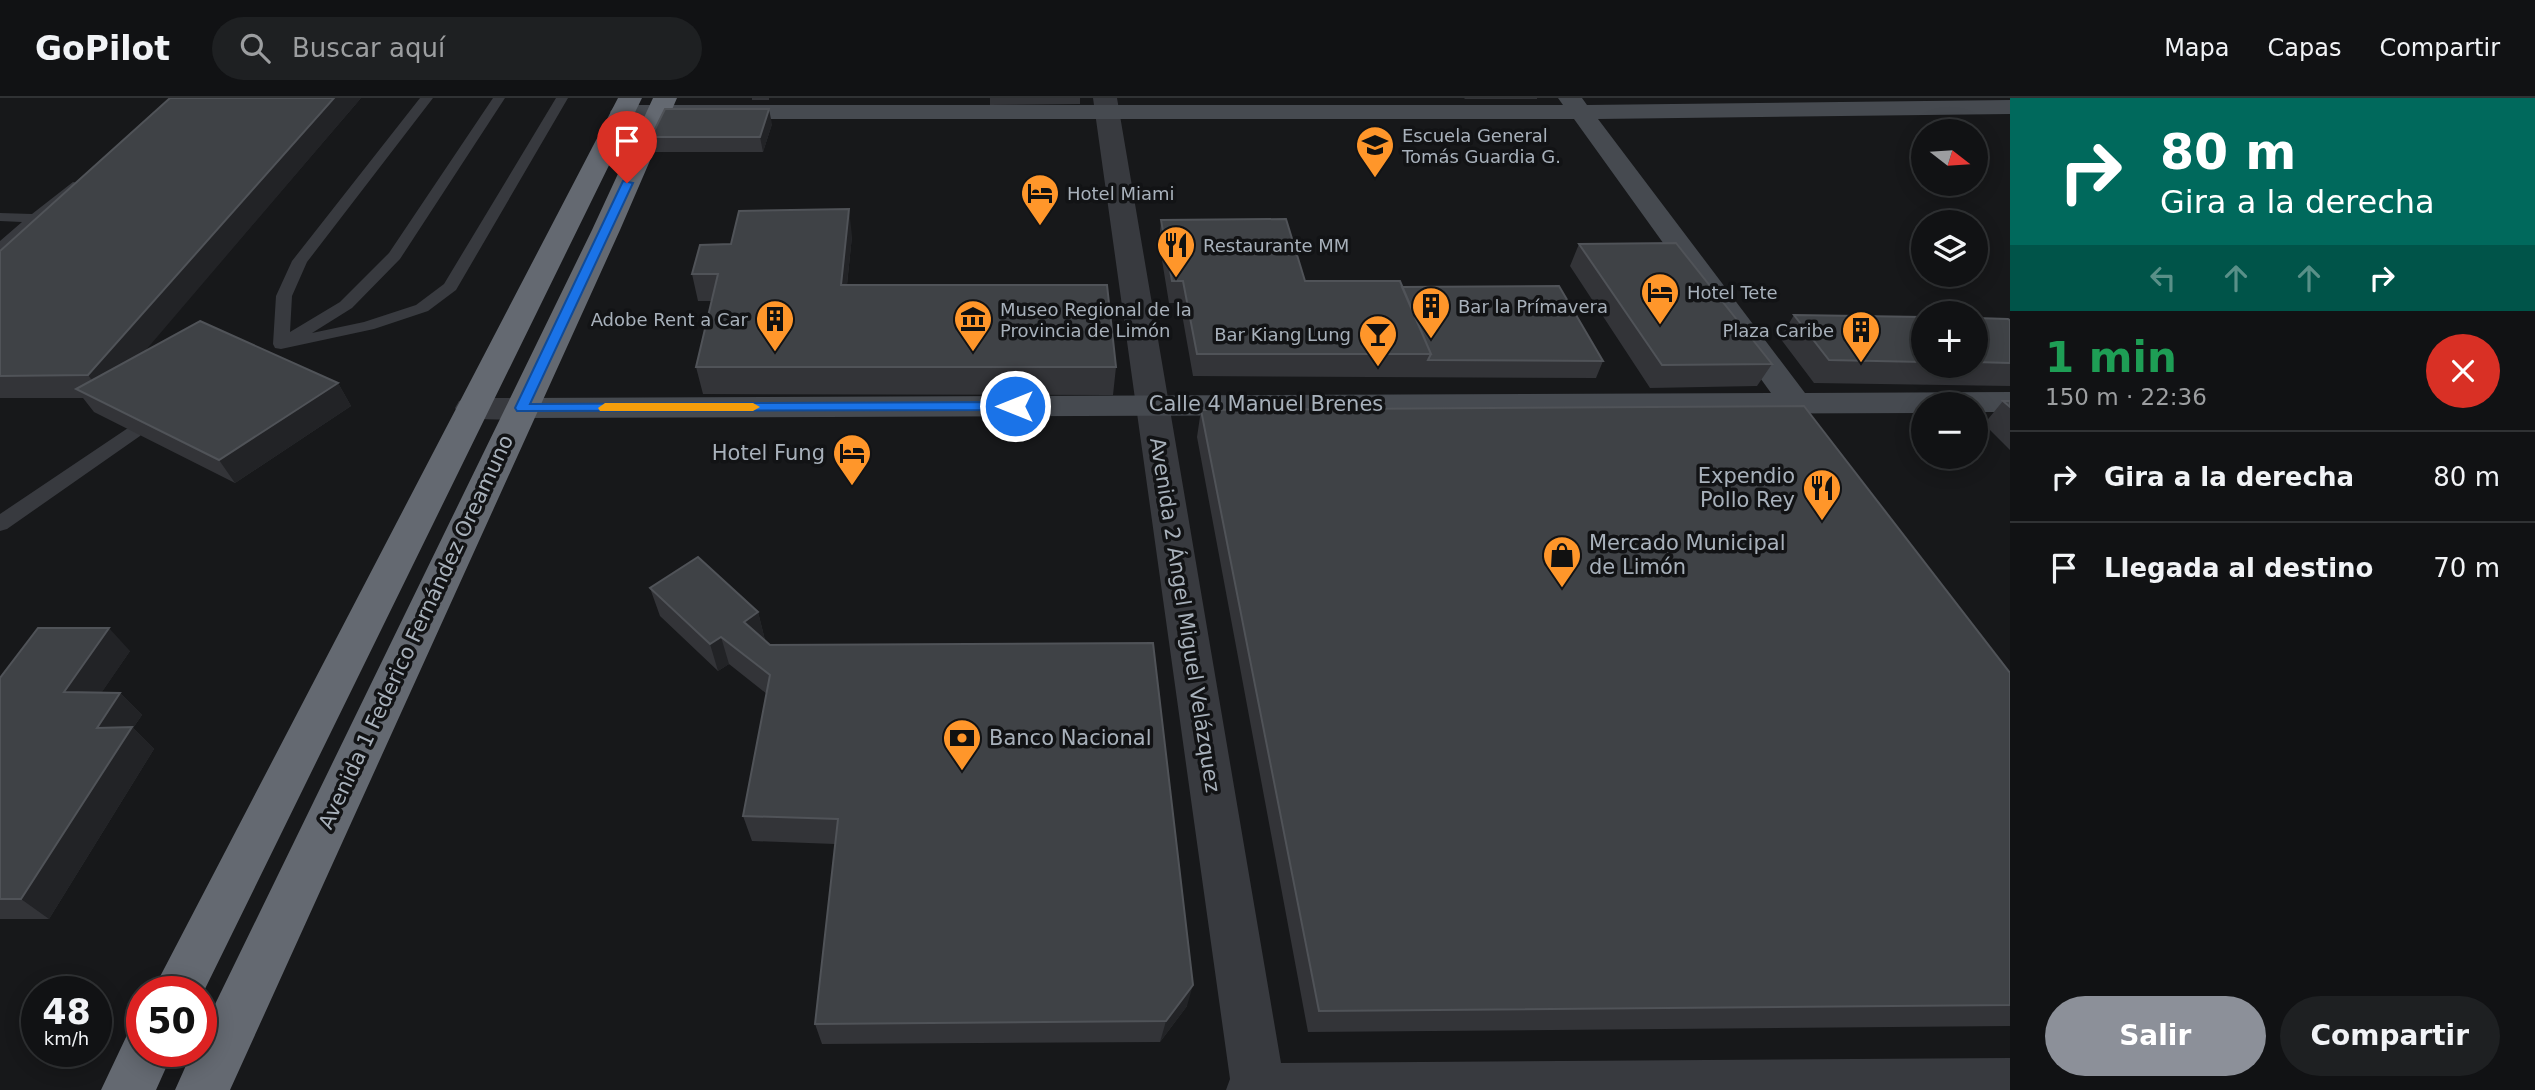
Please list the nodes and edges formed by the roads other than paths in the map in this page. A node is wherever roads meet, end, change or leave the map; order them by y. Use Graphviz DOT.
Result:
graph roads {
  1 [pos="428,98"];
  2 [pos="499,98"];
  3 [pos="562,98"];
  4 [pos="1106,104"];
  5 [pos="644,105"];
  6 [pos="1575,105"];
  7 [pos="2010,107"];
  8 [pos="86,175"];
  9 [pos="0,217"];
  10 [pos="36,218"];
  11 [pos="0,249"];
  12 [pos="281,344"];
  13 [pos="1794,401"];
  14 [pos="2010,402"];
  15 [pos="1152,405"];
  16 [pos="471,408"];
  17 [pos="522,408"];
  18 [pos="134,432"];
  19 [pos="1825,440"];
  20 [pos="0,524"];
  21 [pos="185,976"];
  22 [pos="140,1067"];
  23 [pos="2010,1085"];
  24 [pos="128,1090"];
  25 [pos="202,1090"];
  26 [pos="1253,1090"];
  27 [pos="1259,1090"];
  1 -- 12 [label="lane"];
  2 -- 12 [label="lane"];
  3 -- 12 [label="lane"];
  4 -- 5 [label="main road"];
  4 -- 6 [label="main road"];
  4 -- 15 [label="street, Avenida 2 Ángel Miguel Velázquez"];
  5 -- 16 [label="highway"];
  5 -- 17 [label="highway, Avenida 1 Federico Fernández Oreamuno"];
  6 -- 7 [label="main road"];
  6 -- 13 [label="main road"];
  8 -- 10 [label="lane"];
  9 -- 10 [label="lane"];
  10 -- 11 [label="lane"];
  13 -- 14 [label="main road, Calle 4 Manuel Brenes"];
  13 -- 15 [label="main road, Calle 4 Manuel Brenes"];
  13 -- 19 [label="street"];
  15 -- 17 [label="main road, Calle 4 Manuel Brenes"];
  15 -- 27 [label="street, Avenida 2 Ángel Miguel Velázquez"];
  16 -- 17 [label="street"];
  16 -- 21 [label="highway"];
  17 -- 25 [label="highway, Avenida 1 Federico Fernández Oreamuno"];
  18 -- 20 [label="lane"];
  22 -- 24 [label="highway"];
  23 -- 27 [label="street"];
  26 -- 27 [label="street"];
}
